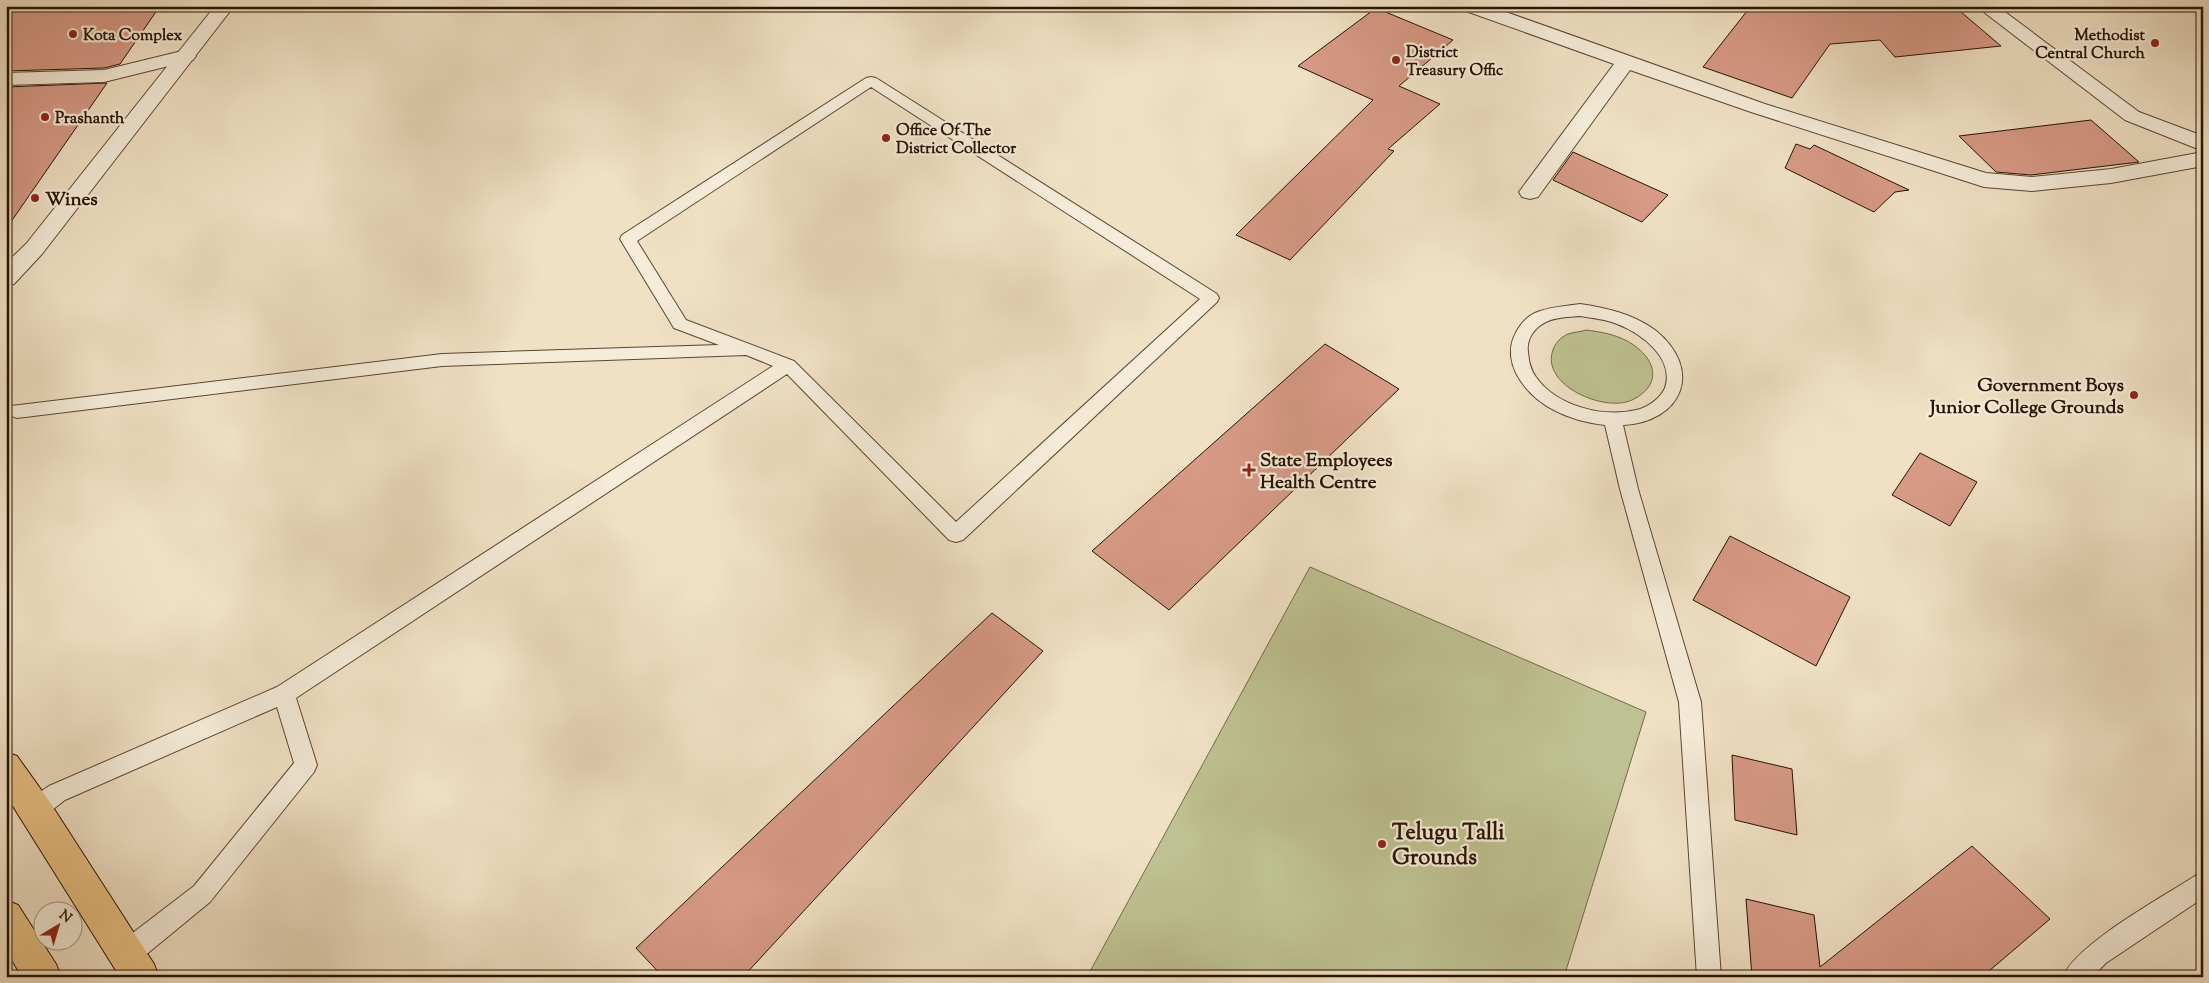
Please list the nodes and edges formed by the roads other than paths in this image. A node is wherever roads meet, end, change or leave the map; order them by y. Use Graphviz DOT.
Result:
graph roads {
  1 [pos="225,6"];
  2 [pos="1470,6"];
  3 [pos="1985,6"];
  4 [pos="186,56"];
  5 [pos="1627,60"];
  6 [pos="6,79"];
  7 [pos="2203,144"];
  8 [pos="2203,159"];
  9 [pos="1530,192"];
  10 [pos="6,278"];
  11 [pos="750,351"];
  12 [pos="788,365"];
  13 [pos="17,412"];
  14 [pos="1613,421"];
  15 [pos="284,694"];
  16 [pos="6,767"];
  17 [pos="35,809"];
  18 [pos="2203,884"];
  19 [pos="6,918"];
  20 [pos="133,964"];
  21 [pos="43,977"];
  22 [pos="1709,977"];
  23 [pos="2074,977"];
  1 -- 4 [label="street"];
  2 -- 5 [label="street"];
  3 -- 7 [label="street"];
  4 -- 6 [label="street"];
  4 -- 10 [label="street"];
  5 -- 8 [label="street"];
  5 -- 9 [label="street"];
  11 -- 12 [label="lane"];
  11 -- 12 [label="lane"];
  11 -- 13 [label="lane"];
  12 -- 15 [label="lane"];
  14 -- 14 [label="lane"];
  14 -- 22 [label="lane"];
  15 -- 17 [label="lane"];
  15 -- 20 [label="lane"];
  16 -- 17 [label="highway"];
  17 -- 20 [label="highway"];
  18 -- 23 [label="lane"];
  19 -- 21 [label="highway"];
}
